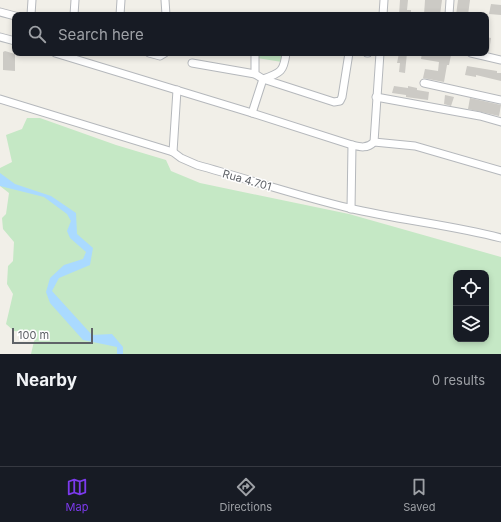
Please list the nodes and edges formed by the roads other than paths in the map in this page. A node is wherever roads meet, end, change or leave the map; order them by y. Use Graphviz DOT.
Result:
graph roads {
  1 [pos="32,0"];
  2 [pos="76,0"];
  3 [pos="121,0"];
  4 [pos="166,0"];
  5 [pos="384,0"];
  6 [pos="450,0"];
  7 [pos="0,12"];
  8 [pos="31,12"];
  9 [pos="74,12"];
  10 [pos="120,12"];
  11 [pos="166,12"];
  12 [pos="383,12"];
  13 [pos="449,12"];
  14 [pos="12,15"];
  15 [pos="0,37"];
  16 [pos="12,40"];
  17 [pos="65,56"];
  18 [pos="255,56"];
  19 [pos="286,56"];
  20 [pos="349,56"];
  21 [pos="380,56"];
  22 [pos="484,56"];
  23 [pos="501,60"];
  24 [pos="192,63"];
  25 [pos="255,74"];
  26 [pos="263,79"];
  27 [pos="424,83"];
  28 [pos="178,90"];
  29 [pos="376,97"];
  30 [pos="0,99"];
  31 [pos="501,100"];
  32 [pos="252,113"];
  33 [pos="501,122"];
  34 [pos="374,142"];
  35 [pos="352,145"];
  36 [pos="172,152"];
  37 [pos="501,171"];
  38 [pos="351,208"];
  39 [pos="501,238"];
  1 -- 8 [label="street"];
  2 -- 9 [label="street"];
  3 -- 10 [label="street"];
  4 -- 11 [label="street"];
  5 -- 12 [label="street"];
  6 -- 13 [label="street"];
  7 -- 14 [label="street"];
  15 -- 16 [label="street"];
  17 -- 28 [label="street"];
  18 -- 25 [label="street"];
  19 -- 26 [label="street"];
  20 -- 26 [label="street"];
  21 -- 29 [label="street"];
  22 -- 23 [label="street"];
  24 -- 25 [label="street"];
  25 -- 26 [label="street"];
  26 -- 32 [label="street"];
  27 -- 31 [label="street"];
  28 -- 32 [label="street"];
  28 -- 36 [label="street"];
  29 -- 33 [label="street"];
  29 -- 34 [label="street"];
  30 -- 36 [label="street, Rua 4.701"];
  32 -- 35 [label="street"];
  34 -- 35 [label="street"];
  34 -- 37 [label="street"];
  35 -- 38 [label="street"];
  36 -- 38 [label="street, Rua 4.701"];
  38 -- 39 [label="street, Rua 4.701"];
}
